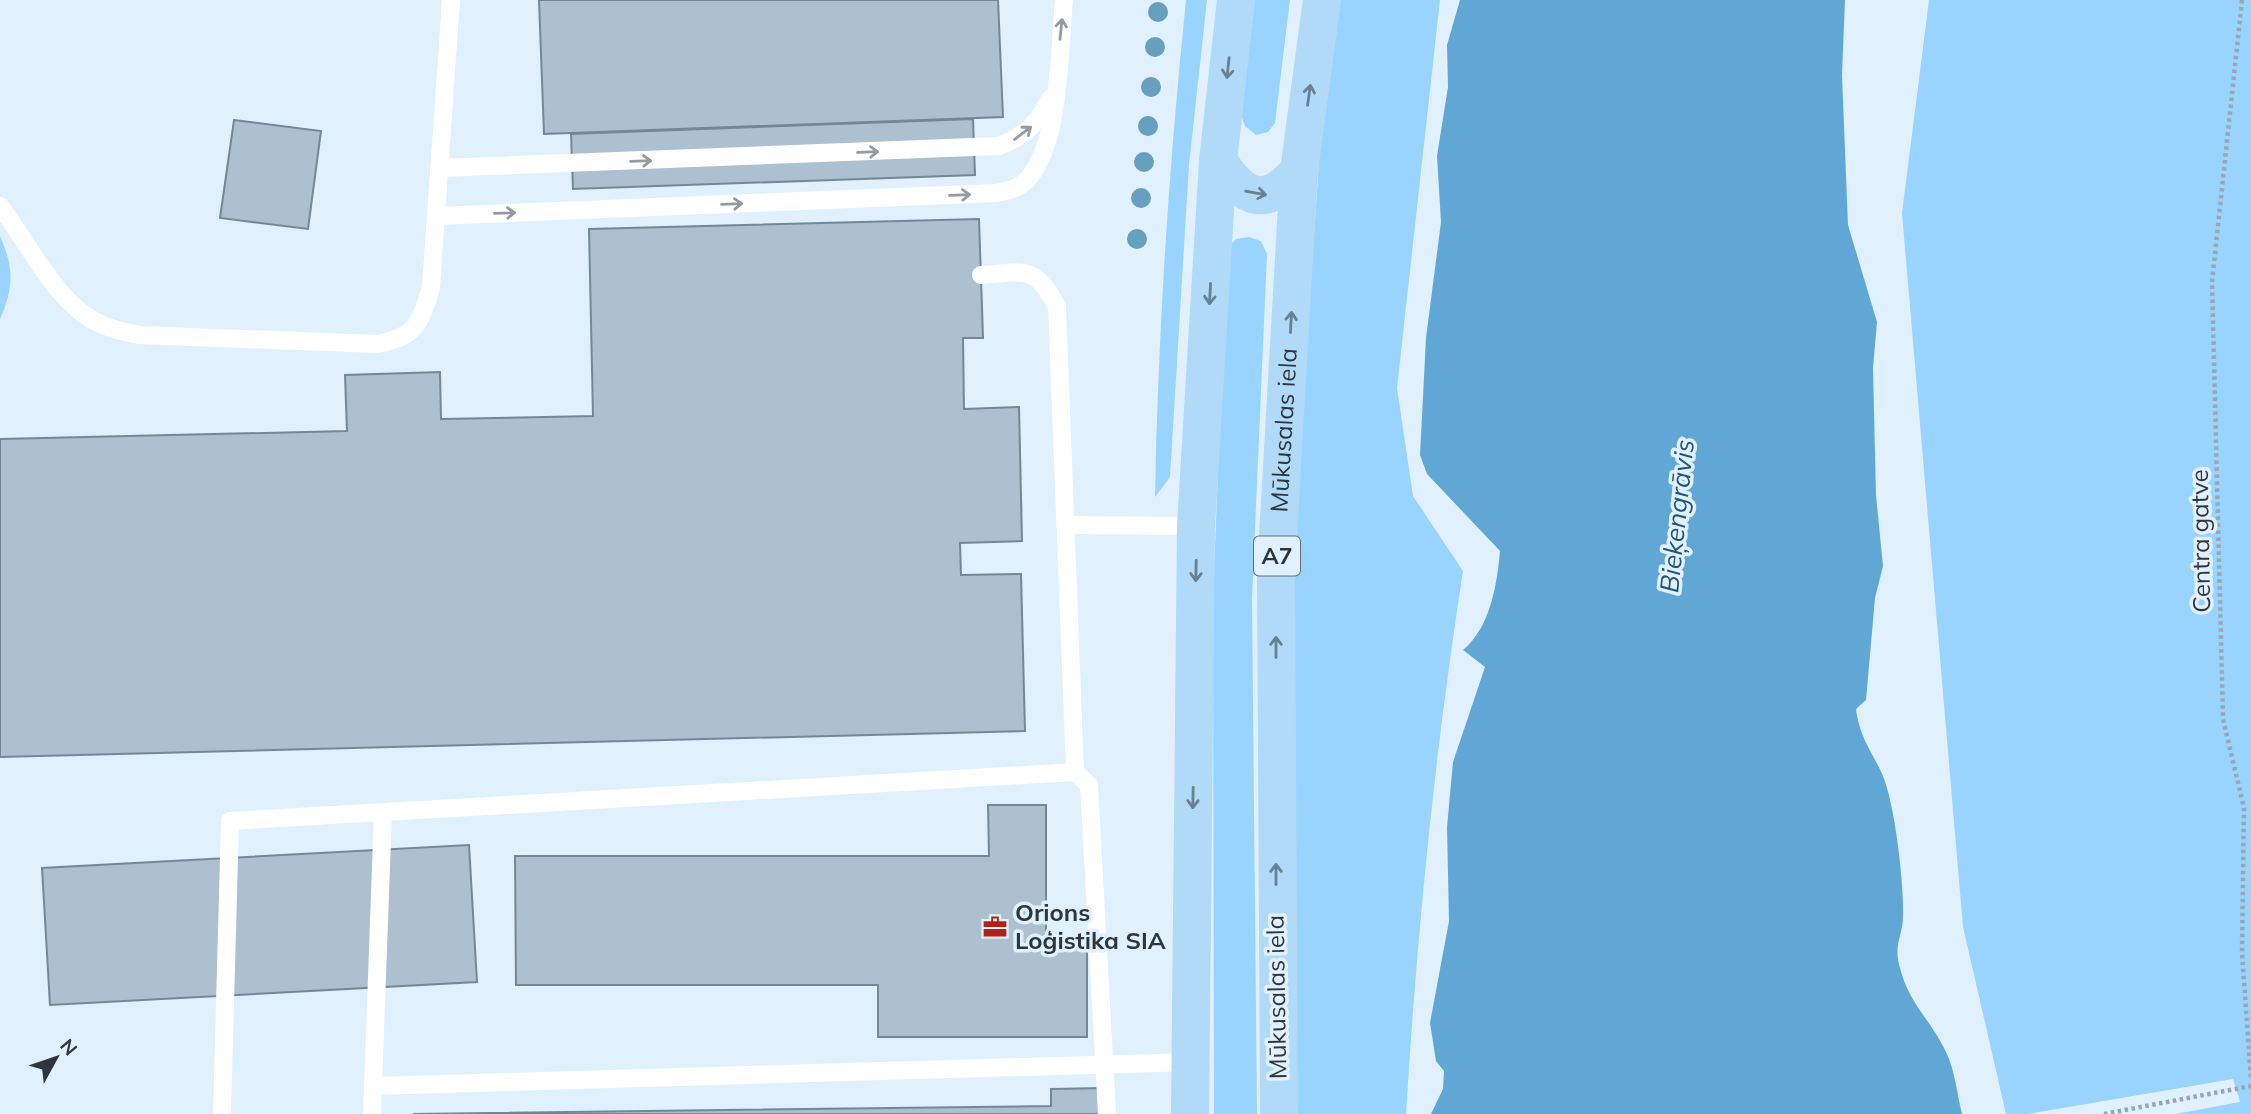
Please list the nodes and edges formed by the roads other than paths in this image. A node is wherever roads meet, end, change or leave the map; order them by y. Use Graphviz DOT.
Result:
graph roads {
  1 [pos="450,0"];
  2 [pos="1064,0"];
  3 [pos="1236,0"];
  4 [pos="1322,0"];
  5 [pos="1054,91"];
  6 [pos="1218,161"];
  7 [pos="441,168"];
  8 [pos="1299,171"];
  9 [pos="0,206"];
  10 [pos="437,216"];
  11 [pos="981,275"];
  12 [pos="1067,525"];
  13 [pos="1196,526"];
  14 [pos="1075,772"];
  15 [pos="383,812"];
  16 [pos="1191,1062"];
  17 [pos="1105,1065"];
  18 [pos="373,1086"];
  19 [pos="222,1114"];
  20 [pos="372,1114"];
  21 [pos="1107,1114"];
  22 [pos="1191,1114"];
  23 [pos="1279,1114"];
  1 -- 7 [label="lane"];
  5 -- 2 [label="lane, one-way"];
  3 -- 6 [label="highway, one-way"];
  8 -- 4 [label="highway, Mūkusalas iela / A7, one-way"];
  7 -- 5 [label="lane, one-way"];
  10 -- 5 [label="lane, one-way"];
  6 -- 8 [label="highway, one-way"];
  6 -- 13 [label="highway, one-way"];
  7 -- 10 [label="lane"];
  23 -- 8 [label="highway, Mūkusalas iela / A7, one-way"];
  9 -- 10 [label="lane"];
  11 -- 12 [label="lane"];
  12 -- 13 [label="lane"];
  12 -- 14 [label="lane"];
  13 -- 16 [label="highway, one-way"];
  14 -- 15 [label="lane"];
  14 -- 17 [label="lane"];
  15 -- 18 [label="lane"];
  15 -- 19 [label="lane"];
  16 -- 17 [label="lane"];
  16 -- 22 [label="highway"];
  17 -- 18 [label="lane"];
  17 -- 21 [label="lane"];
  18 -- 20 [label="lane"];
}
